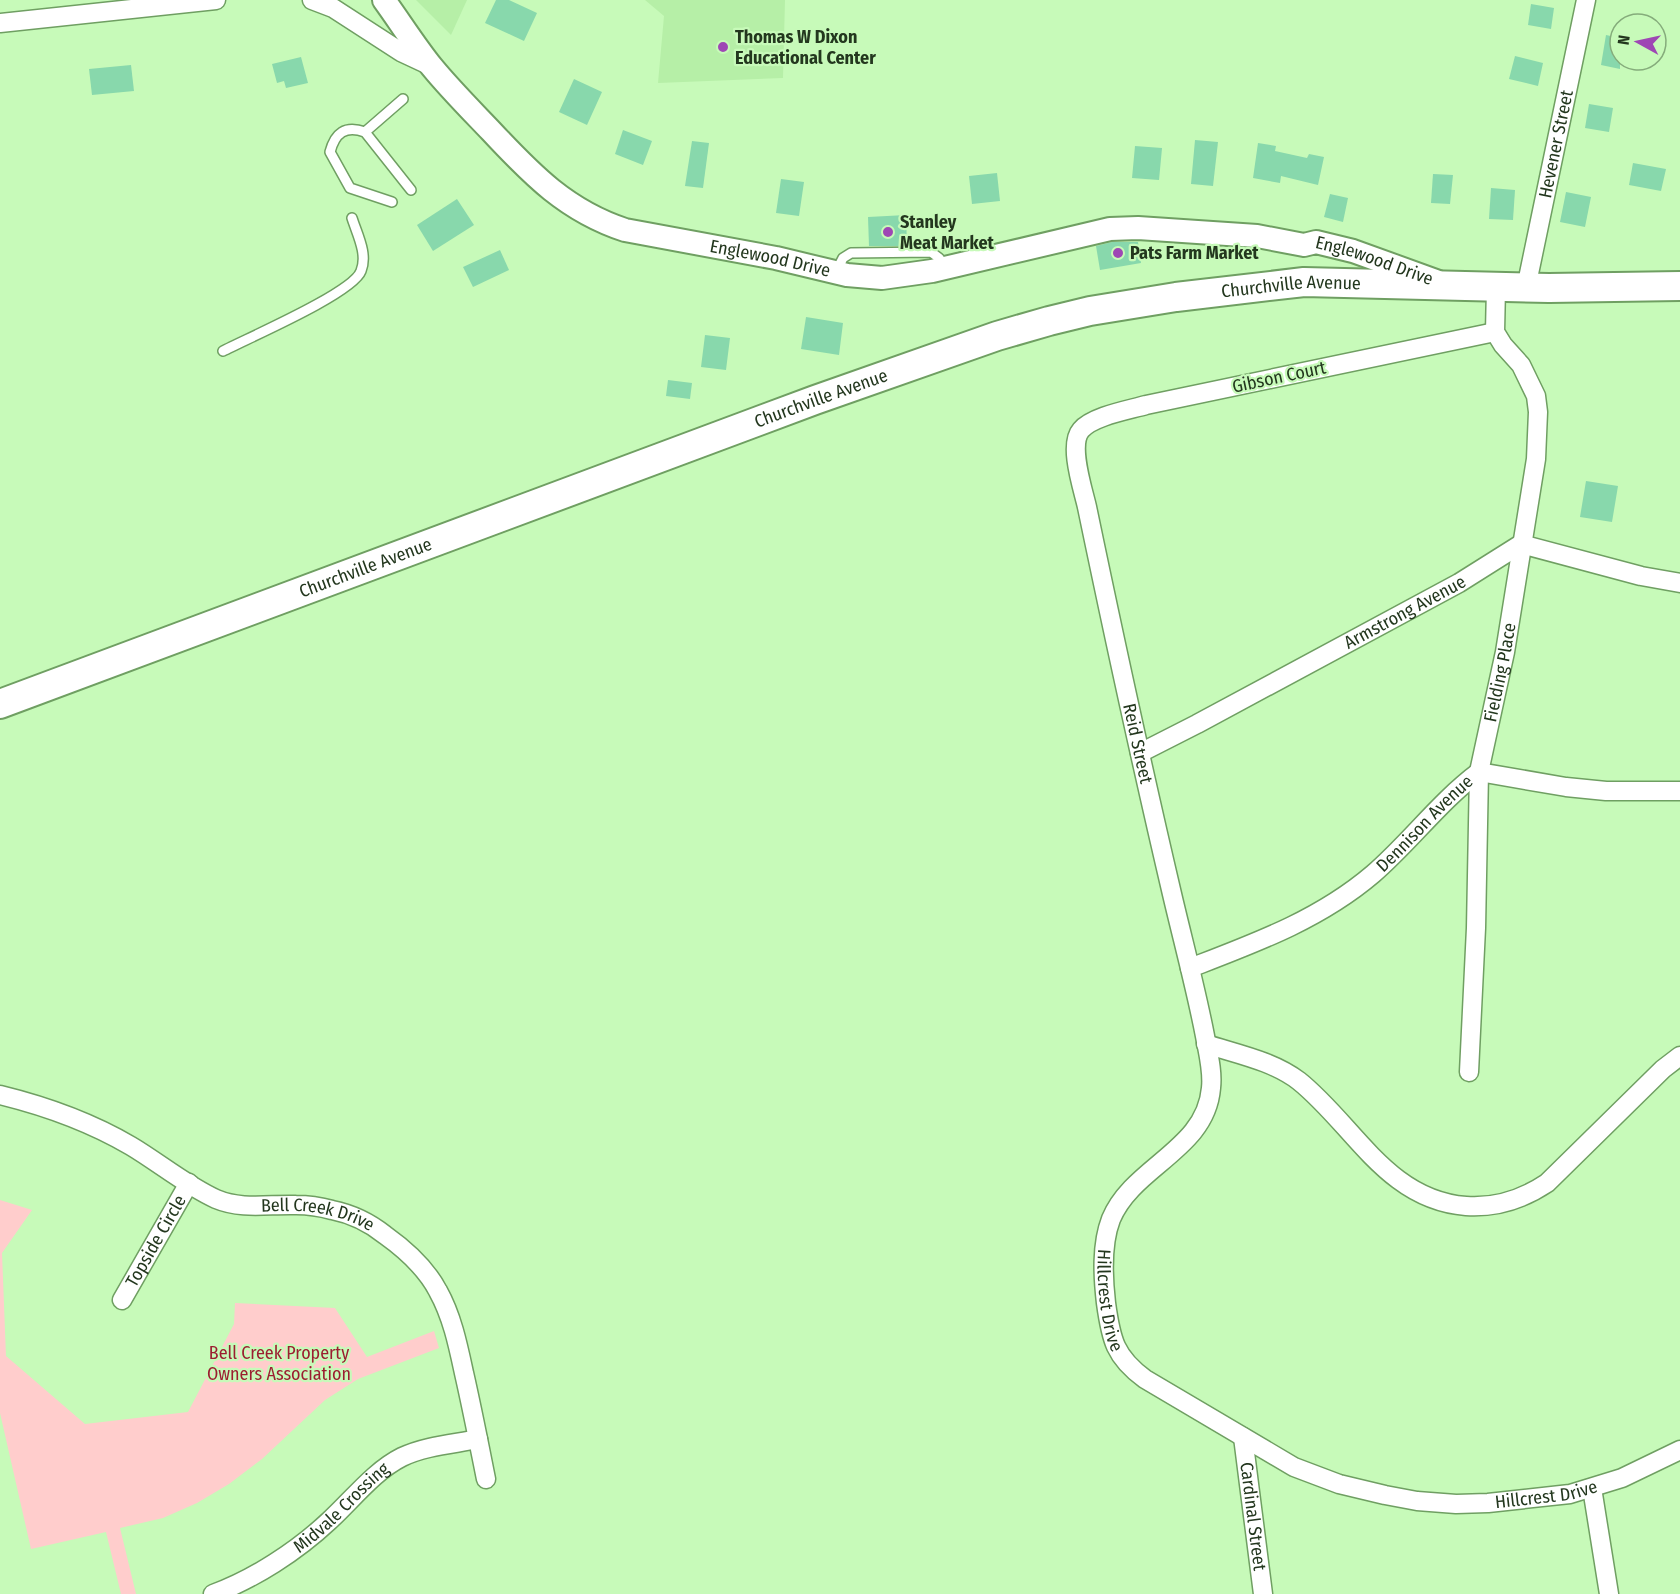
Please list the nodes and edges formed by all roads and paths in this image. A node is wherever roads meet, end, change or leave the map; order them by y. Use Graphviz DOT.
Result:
graph roads {
  1 [pos="216,0"];
  2 [pos="312,0"];
  3 [pos="384,0"];
  4 [pos="1586,0"];
  5 [pos="0,23"];
  6 [pos="432,66"];
  7 [pos="404,99"];
  8 [pos="365,132"];
  9 [pos="411,190"];
  10 [pos="392,202"];
  11 [pos="352,218"];
  12 [pos="1304,245"];
  13 [pos="1304,282"];
  14 [pos="1446,285"];
  15 [pos="1680,286"];
  16 [pos="1496,287"];
  17 [pos="1526,288"];
  18 [pos="1495,332"];
  19 [pos="223,351"];
  20 [pos="1076,443"];
  21 [pos="1521,544"];
  22 [pos="1680,583"];
  23 [pos="0,704"];
  24 [pos="1140,753"];
  25 [pos="1479,772"];
  26 [pos="1680,791"];
  27 [pos="1190,968"];
  28 [pos="1206,1044"];
  29 [pos="1680,1056"];
  30 [pos="1469,1072"];
  31 [pos="0,1095"];
  32 [pos="189,1183"];
  33 [pos="122,1300"];
  34 [pos="1243,1437"];
  35 [pos="478,1439"];
  36 [pos="1680,1450"];
  37 [pos="486,1479"];
  38 [pos="1592,1488"];
  39 [pos="213,1594"];
  40 [pos="1263,1594"];
  41 [pos="1609,1594"];
  1 -- 5 [label="street"];
  2 -- 6 [label="street, Englewood Drive"];
  3 -- 6 [label="street"];
  4 -- 17 [label="street, Hevener Street"];
  6 -- 12 [label="street, Englewood Drive"];
  7 -- 8 [label="lane"];
  8 -- 9 [label="lane"];
  8 -- 10 [label="lane"];
  11 -- 19 [label="lane"];
  12 -- 13 [label="street, Englewood Drive"];
  12 -- 14 [label="street, Englewood Drive"];
  13 -- 14 [label="main road, Churchville Avenue"];
  13 -- 23 [label="main road, Churchville Avenue"];
  14 -- 16 [label="main road, Churchville Avenue"];
  15 -- 17 [label="main road, Churchville Avenue"];
  16 -- 17 [label="main road, Churchville Avenue"];
  16 -- 18 [label="street"];
  18 -- 20 [label="street, Gibson Court"];
  18 -- 21 [label="street, Fielding Place"];
  20 -- 24 [label="street, Reid Street"];
  21 -- 22 [label="street"];
  21 -- 24 [label="street, Armstrong Avenue"];
  21 -- 25 [label="street, Fielding Place"];
  24 -- 27 [label="street, Reid Street"];
  25 -- 26 [label="street, Dennison Avenue"];
  25 -- 27 [label="street, Dennison Avenue"];
  25 -- 30 [label="street, Fielding Place"];
  27 -- 28 [label="street, Reid Street"];
  28 -- 29 [label="street"];
  28 -- 34 [label="street, Hillcrest Drive"];
  31 -- 32 [label="street, Bell Creek Drive"];
  32 -- 33 [label="street, Topside Circle"];
  32 -- 35 [label="street, Bell Creek Drive"];
  34 -- 38 [label="street, Hillcrest Drive"];
  34 -- 40 [label="street, Cardinal Street"];
  35 -- 37 [label="street, Bell Creek Drive"];
  35 -- 39 [label="street, Midvale Crossing"];
  36 -- 38 [label="street, Hillcrest Drive"];
  38 -- 41 [label="street"];
}
